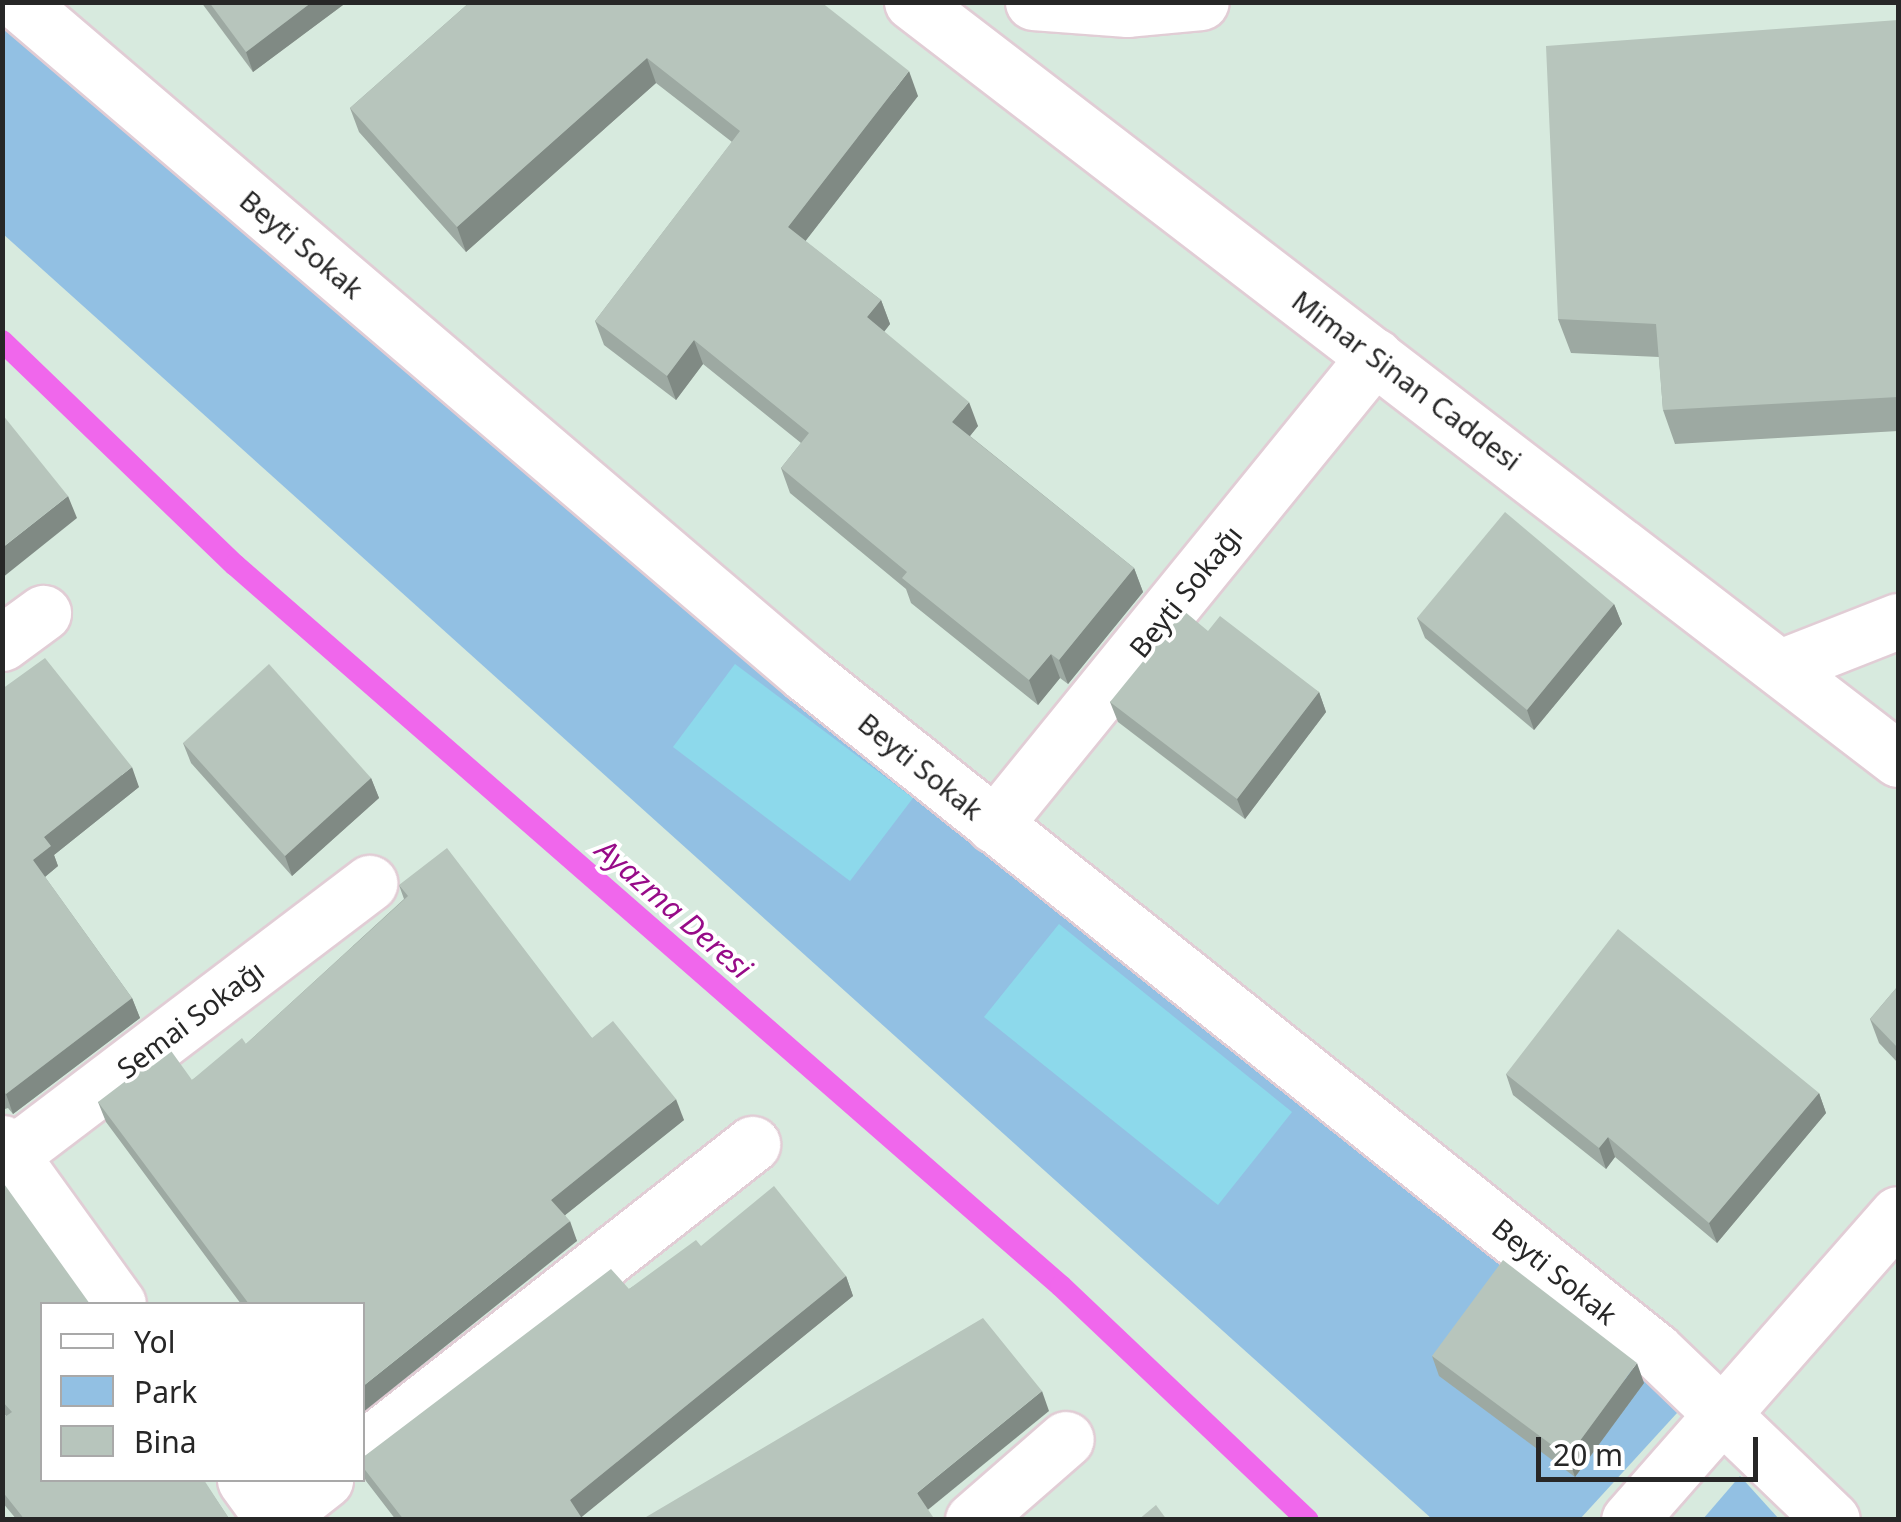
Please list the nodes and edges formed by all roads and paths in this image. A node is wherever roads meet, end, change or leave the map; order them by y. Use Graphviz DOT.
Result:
graph roads {
  1 [pos="18,2"];
  2 [pos="912,2"];
  3 [pos="1033,2"];
  4 [pos="1201,2"];
  5 [pos="1376,356"];
  6 [pos="1898,621"];
  7 [pos="1783,666"];
  8 [pos="1898,759"];
  9 [pos="994,824"];
  10 [pos="369,884"];
  11 [pos="752,1144"];
  12 [pos="7,1149"];
  13 [pos="1898,1214"];
  14 [pos="117,1302"];
  15 [pos="1719,1411"];
  16 [pos="1066,1439"];
  17 [pos="365,1448"];
  18 [pos="247,1482"];
  19 [pos="322,1482"];
  20 [pos="274,1520"];
  21 [pos="973,1520"];
  22 [pos="1629,1520"];
  23 [pos="1832,1520"];
  1 -- 9 [label="street, Beyti Sokak"];
  2 -- 5 [label="street, Mimar Sinan Caddesi"];
  3 -- 4 [label="street"];
  5 -- 7 [label="street, Mimar Sinan Caddesi"];
  5 -- 9 [label="street, Beyti Sokağı"];
  6 -- 7 [label="street"];
  7 -- 8 [label="street, Mimar Sinan Caddesi"];
  9 -- 15 [label="street, Beyti Sokak"];
  10 -- 12 [label="street, Semai Sokağı"];
  11 -- 17 [label="street"];
  12 -- 14 [label="street"];
  13 -- 15 [label="street"];
  15 -- 22 [label="street"];
  15 -- 23 [label="street, Beyti Sokak"];
  16 -- 21 [label="street"];
  18 -- 20 [label="street"];
  19 -- 20 [label="street"];
}
